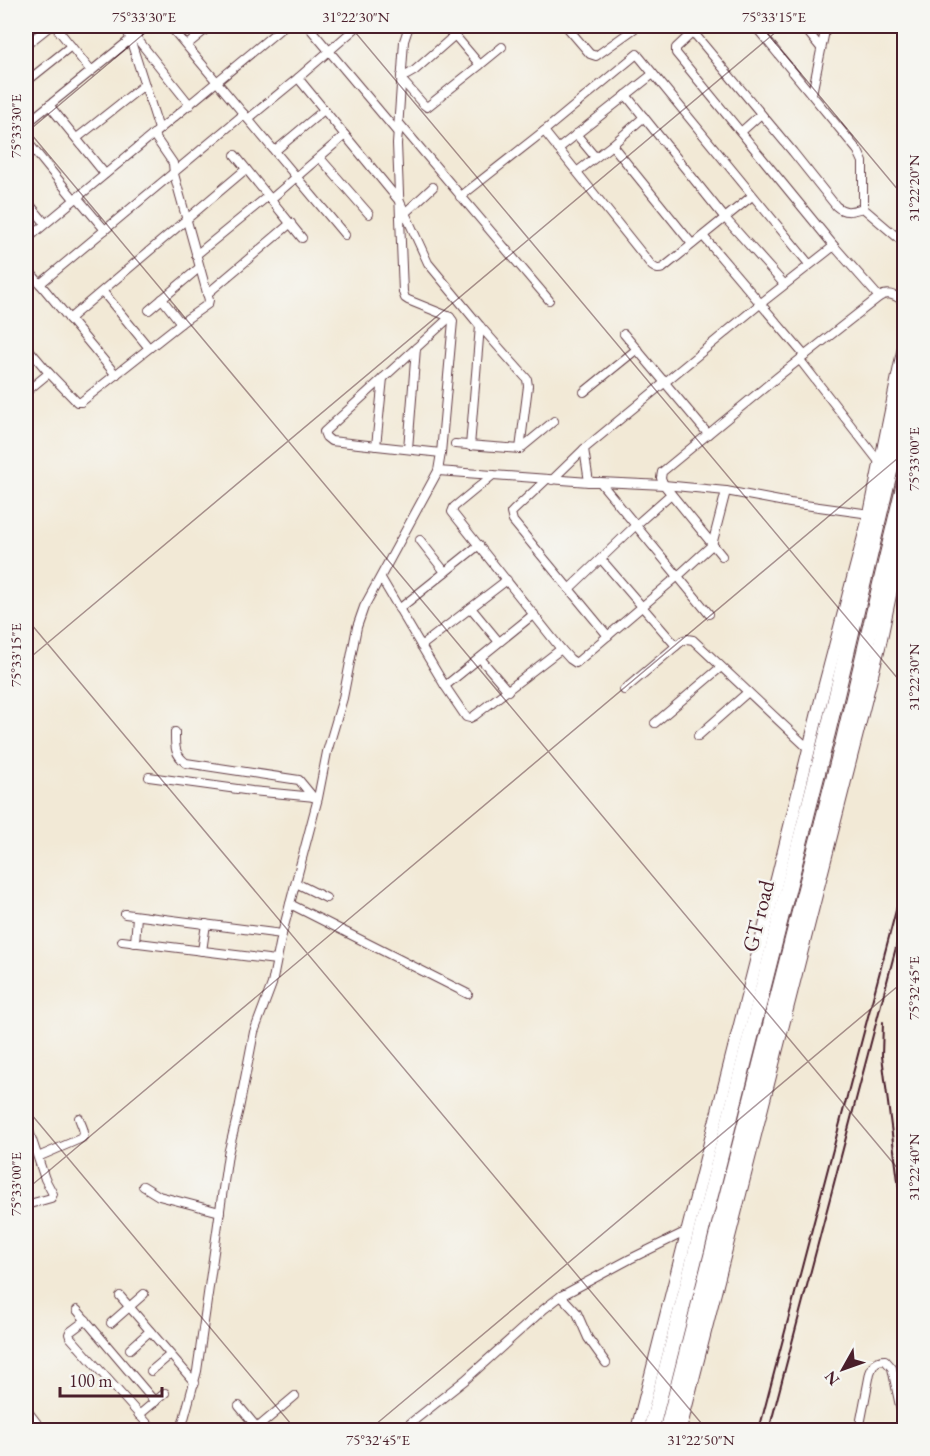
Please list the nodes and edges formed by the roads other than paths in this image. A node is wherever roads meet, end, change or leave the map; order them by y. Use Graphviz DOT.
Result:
graph roads {
  1 [pos="50,26"];
  2 [pos="55,26"];
  3 [pos="126,26"];
  4 [pos="147,26"];
  5 [pos="170,26"];
  6 [pos="210,26"];
  7 [pos="284,26"];
  8 [pos="308,26"];
  9 [pos="358,26"];
  10 [pos="407,26"];
  11 [pos="447,26"];
  12 [pos="566,26"];
  13 [pos="638,26"];
  14 [pos="755,26"];
  15 [pos="803,26"];
  16 [pos="826,26"];
  17 [pos="691,29"];
  18 [pos="26,32"];
  19 [pos="455,35"];
  20 [pos="132,38"];
  21 [pos="29,42"];
  22 [pos="187,45"];
  23 [pos="71,46"];
  24 [pos="502,47"];
  25 [pos="821,48"];
  26 [pos="329,51"];
  27 [pos="480,65"];
  28 [pos="91,71"];
  29 [pos="653,74"];
  30 [pos="298,78"];
  31 [pos="401,78"];
  32 [pos="26,82"];
  33 [pos="217,82"];
  34 [pos="144,85"];
  35 [pos="812,94"];
  36 [pos="626,95"];
  37 [pos="49,105"];
  38 [pos="190,105"];
  39 [pos="324,110"];
  40 [pos="761,114"];
  41 [pos="246,117"];
  42 [pos="644,117"];
  43 [pos="399,123"];
  44 [pos="26,124"];
  45 [pos="544,130"];
  46 [pos="156,132"];
  47 [pos="741,132"];
  48 [pos="398,133"];
  49 [pos="576,134"];
  50 [pos="345,135"];
  51 [pos="77,138"];
  52 [pos="26,140"];
  53 [pos="612,145"];
  54 [pos="558,149"];
  55 [pos="274,151"];
  56 [pos="235,155"];
  57 [pos="595,157"];
  58 [pos="320,158"];
  59 [pos="246,169"];
  60 [pos="578,171"];
  61 [pos="105,174"];
  62 [pos="174,174"];
  63 [pos="296,178"];
  64 [pos="433,187"];
  65 [pos="752,196"];
  66 [pos="270,197"];
  67 [pos="460,197"];
  68 [pos="76,198"];
  69 [pos="26,200"];
  70 [pos="400,202"];
  71 [pos="863,208"];
  72 [pos="405,213"];
  73 [pos="369,214"];
  74 [pos="725,218"];
  75 [pos="186,220"];
  76 [pos="45,223"];
  77 [pos="291,223"];
  78 [pos="105,230"];
  79 [pos="345,235"];
  80 [pos="702,236"];
  81 [pos="302,238"];
  82 [pos="26,240"];
  83 [pos="904,243"];
  84 [pos="692,244"];
  85 [pos="834,246"];
  86 [pos="196,255"];
  87 [pos="809,264"];
  88 [pos="26,267"];
  89 [pos="199,268"];
  90 [pos="784,284"];
  91 [pos="40,285"];
  92 [pos="103,292"];
  93 [pos="207,294"];
  94 [pos="879,297"];
  95 [pos="162,299"];
  96 [pos="549,300"];
  97 [pos="904,301"];
  98 [pos="760,304"];
  99 [pos="149,310"];
  100 [pos="450,317"];
  101 [pos="69,319"];
  102 [pos="181,323"];
  103 [pos="480,326"];
  104 [pos="624,334"];
  105 [pos="26,345"];
  106 [pos="904,347"];
  107 [pos="149,348"];
  108 [pos="416,348"];
  109 [pos="637,349"];
  110 [pos="802,358"];
  111 [pos="49,373"];
  112 [pos="116,375"];
  113 [pos="383,378"];
  114 [pos="665,382"];
  115 [pos="26,392"];
  116 [pos="584,392"];
  117 [pos="904,411"];
  118 [pos="554,421"];
  119 [pos="708,434"];
  120 [pos="455,444"];
  121 [pos="376,446"];
  122 [pos="470,446"];
  123 [pos="408,449"];
  124 [pos="520,449"];
  125 [pos="584,449"];
  126 [pos="441,453"];
  127 [pos="880,463"];
  128 [pos="438,471"];
  129 [pos="493,475"];
  130 [pos="550,479"];
  131 [pos="589,482"];
  132 [pos="600,482"];
  133 [pos="664,485"];
  134 [pos="904,485"];
  135 [pos="726,491"];
  136 [pos="671,494"];
  137 [pos="870,514"];
  138 [pos="636,525"];
  139 [pos="904,528"];
  140 [pos="420,540"];
  141 [pos="479,545"];
  142 [pos="712,545"];
  143 [pos="722,556"];
  144 [pos="601,559"];
  145 [pos="445,572"];
  146 [pos="678,576"];
  147 [pos="381,578"];
  148 [pos="507,580"];
  149 [pos="569,589"];
  150 [pos="642,607"];
  151 [pos="471,608"];
  152 [pos="399,609"];
  153 [pos="534,614"];
  154 [pos="709,614"];
  155 [pos="608,636"];
  156 [pos="499,642"];
  157 [pos="421,646"];
  158 [pos="676,646"];
  159 [pos="561,649"];
  160 [pos="480,658"];
  161 [pos="721,667"];
  162 [pos="445,686"];
  163 [pos="624,690"];
  164 [pos="508,691"];
  165 [pos="748,692"];
  166 [pos="655,723"];
  167 [pos="175,732"];
  168 [pos="698,736"];
  169 [pos="810,750"];
  170 [pos="149,777"];
  171 [pos="316,798"];
  172 [pos="296,883"];
  173 [pos="326,898"];
  174 [pos="290,904"];
  175 [pos="125,914"];
  176 [pos="137,916"];
  177 [pos="206,924"];
  178 [pos="282,934"];
  179 [pos="122,941"];
  180 [pos="135,943"];
  181 [pos="202,951"];
  182 [pos="276,960"];
  183 [pos="468,994"];
  184 [pos="79,1118"];
  185 [pos="26,1122"];
  186 [pos="38,1157"];
  187 [pos="143,1185"];
  188 [pos="26,1205"];
  189 [pos="220,1212"];
  190 [pos="689,1230"];
  191 [pos="144,1294"];
  192 [pos="120,1296"];
  193 [pos="561,1296"];
  194 [pos="129,1307"];
  195 [pos="77,1310"];
  196 [pos="86,1320"];
  197 [pos="111,1323"];
  198 [pos="150,1331"];
  199 [pos="130,1348"];
  200 [pos="170,1355"];
  201 [pos="606,1363"];
  202 [pos="151,1371"];
  203 [pos="195,1383"];
  204 [pos="165,1393"];
  205 [pos="296,1396"];
  206 [pos="155,1401"];
  207 [pos="239,1406"];
  208 [pos="26,1409"];
  209 [pos="139,1415"];
  210 [pos="904,1418"];
  211 [pos="257,1428"];
  212 [pos="42,1431"];
  213 [pos="153,1431"];
  214 [pos="181,1431"];
  215 [pos="246,1431"];
  216 [pos="402,1431"];
  217 [pos="637,1431"];
  218 [pos="651,1431"];
  219 [pos="667,1431"];
  220 [pos="680,1431"];
  221 [pos="860,1431"];
  1 -- 21 [label="street"];
  2 -- 23 [label="street"];
  3 -- 20 [label="street"];
  4 -- 20 [label="street"];
  5 -- 22 [label="street"];
  6 -- 22 [label="street"];
  7 -- 33 [label="street"];
  8 -- 26 [label="street"];
  9 -- 26 [label="street"];
  10 -- 31 [label="street"];
  11 -- 19 [label="street"];
  12 -- 13 [label="street"];
  14 -- 35 [label="street"];
  15 -- 25 [label="street"];
  16 -- 25 [label="street"];
  17 -- 40 [label="street"];
  17 -- 47 [label="street"];
  18 -- 21 [label="street"];
  19 -- 27 [label="street"];
  19 -- 31 [label="street"];
  20 -- 28 [label="street"];
  20 -- 34 [label="street"];
  20 -- 38 [label="street"];
  22 -- 33 [label="street"];
  23 -- 28 [label="street"];
  23 -- 32 [label="street"];
  24 -- 27 [label="street"];
  25 -- 35 [label="street"];
  26 -- 30 [label="street"];
  26 -- 48 [label="street"];
  27 -- 31 [label="street"];
  28 -- 37 [label="street"];
  29 -- 36 [label="street"];
  29 -- 45 [label="street"];
  29 -- 65 [label="street"];
  30 -- 39 [label="street"];
  30 -- 41 [label="street"];
  31 -- 43 [label="street"];
  33 -- 38 [label="street"];
  33 -- 41 [label="street"];
  34 -- 46 [label="street"];
  34 -- 51 [label="street"];
  35 -- 71 [label="street"];
  36 -- 42 [label="street"];
  36 -- 49 [label="street"];
  37 -- 44 [label="street"];
  37 -- 51 [label="street"];
  38 -- 46 [label="street"];
  39 -- 50 [label="street"];
  39 -- 55 [label="street"];
  40 -- 47 [label="street"];
  40 -- 71 [label="street"];
  41 -- 55 [label="street"];
  41 -- 62 [label="street"];
  42 -- 53 [label="street"];
  42 -- 74 [label="street"];
  43 -- 48 [label="street"];
  43 -- 67 [label="street"];
  45 -- 54 [label="street"];
  45 -- 67 [label="street"];
  46 -- 61 [label="street"];
  46 -- 62 [label="street"];
  47 -- 85 [label="street"];
  48 -- 70 [label="street"];
  49 -- 54 [label="street"];
  49 -- 57 [label="street"];
  50 -- 58 [label="street"];
  50 -- 70 [label="street"];
  51 -- 61 [label="street"];
  52 -- 68 [label="street"];
  53 -- 57 [label="street"];
  53 -- 84 [label="street"];
  54 -- 60 [label="street"];
  55 -- 63 [label="street"];
  56 -- 59 [label="street"];
  57 -- 60 [label="street"];
  58 -- 63 [label="street"];
  58 -- 73 [label="street"];
  59 -- 66 [label="street"];
  59 -- 75 [label="street"];
  60 -- 84 [label="street"];
  61 -- 68 [label="street"];
  62 -- 75 [label="street"];
  62 -- 78 [label="street"];
  63 -- 66 [label="street"];
  63 -- 79 [label="street"];
  64 -- 72 [label="street"];
  65 -- 74 [label="street"];
  65 -- 87 [label="street"];
  66 -- 77 [label="street"];
  66 -- 86 [label="street"];
  67 -- 96 [label="street"];
  68 -- 76 [label="street"];
  68 -- 78 [label="street"];
  69 -- 76 [label="street"];
  70 -- 72 [label="street"];
  70 -- 100 [label="street"];
  71 -- 83 [label="street"];
  72 -- 103 [label="street"];
  74 -- 80 [label="street"];
  74 -- 90 [label="street"];
  75 -- 86 [label="street"];
  75 -- 92 [label="street"];
  76 -- 82 [label="street"];
  77 -- 81 [label="street"];
  77 -- 93 [label="street"];
  78 -- 91 [label="street"];
  80 -- 84 [label="street"];
  80 -- 98 [label="street"];
  85 -- 87 [label="street"];
  85 -- 94 [label="street"];
  86 -- 89 [label="street"];
  87 -- 90 [label="street"];
  88 -- 91 [label="street"];
  89 -- 93 [label="street"];
  89 -- 95 [label="street"];
  90 -- 98 [label="street"];
  91 -- 101 [label="street"];
  92 -- 101 [label="street"];
  92 -- 107 [label="street"];
  93 -- 102 [label="street"];
  94 -- 97 [label="street"];
  94 -- 110 [label="street"];
  95 -- 99 [label="street"];
  95 -- 102 [label="street"];
  98 -- 110 [label="street"];
  98 -- 114 [label="street"];
  100 -- 108 [label="street"];
  100 -- 126 [label="street"];
  101 -- 112 [label="street"];
  102 -- 107 [label="street"];
  103 -- 122 [label="street"];
  103 -- 124 [label="street"];
  104 -- 109 [label="street"];
  105 -- 111 [label="street"];
  106 -- 127 [label="main road"];
  107 -- 112 [label="street"];
  108 -- 113 [label="street"];
  108 -- 123 [label="street"];
  109 -- 114 [label="street"];
  109 -- 116 [label="street"];
  110 -- 119 [label="street"];
  110 -- 127 [label="street"];
  111 -- 112 [label="street"];
  111 -- 115 [label="street"];
  113 -- 121 [label="street"];
  113 -- 121 [label="street"];
  114 -- 119 [label="street"];
  114 -- 125 [label="street"];
  117 -- 218 [label="highway, GT road"];
  118 -- 124 [label="street"];
  119 -- 133 [label="street"];
  120 -- 122 [label="street"];
  121 -- 123 [label="street"];
  122 -- 124 [label="street"];
  123 -- 126 [label="street"];
  125 -- 130 [label="street"];
  125 -- 131 [label="street"];
  126 -- 128 [label="street"];
  127 -- 137 [label="main road"];
  128 -- 129 [label="street"];
  128 -- 147 [label="street"];
  129 -- 130 [label="street"];
  129 -- 141 [label="street"];
  130 -- 131 [label="street"];
  130 -- 149 [label="street"];
  131 -- 132 [label="street"];
  132 -- 133 [label="street"];
  132 -- 138 [label="street"];
  133 -- 135 [label="street"];
  133 -- 136 [label="street"];
  134 -- 219 [label="highway, GT road"];
  135 -- 137 [label="street"];
  135 -- 142 [label="street"];
  136 -- 138 [label="street"];
  136 -- 142 [label="street"];
  137 -- 169 [label="main road"];
  138 -- 144 [label="street"];
  138 -- 146 [label="street"];
  139 -- 220 [label="main road"];
  140 -- 145 [label="street"];
  141 -- 145 [label="street"];
  141 -- 148 [label="street"];
  142 -- 143 [label="street"];
  142 -- 146 [label="street"];
  144 -- 149 [label="street"];
  144 -- 150 [label="street"];
  145 -- 152 [label="street"];
  146 -- 150 [label="street"];
  146 -- 154 [label="street"];
  147 -- 152 [label="street"];
  147 -- 171 [label="street"];
  148 -- 151 [label="street"];
  148 -- 153 [label="street"];
  149 -- 155 [label="street"];
  150 -- 155 [label="street"];
  150 -- 158 [label="street"];
  151 -- 156 [label="street"];
  151 -- 157 [label="street"];
  152 -- 157 [label="street"];
  153 -- 156 [label="street"];
  153 -- 159 [label="street"];
  155 -- 159 [label="street"];
  156 -- 160 [label="street"];
  157 -- 162 [label="street"];
  158 -- 161 [label="street"];
  158 -- 163 [label="street"];
  159 -- 164 [label="street"];
  160 -- 162 [label="street"];
  160 -- 164 [label="street"];
  161 -- 165 [label="street"];
  161 -- 166 [label="street"];
  162 -- 164 [label="street"];
  165 -- 168 [label="street"];
  165 -- 169 [label="street"];
  167 -- 171 [label="street"];
  169 -- 190 [label="main road"];
  170 -- 171 [label="street"];
  171 -- 172 [label="street"];
  172 -- 173 [label="street"];
  172 -- 174 [label="street"];
  174 -- 178 [label="street"];
  174 -- 183 [label="street"];
  175 -- 176 [label="street"];
  176 -- 177 [label="street"];
  176 -- 180 [label="street"];
  177 -- 178 [label="street"];
  177 -- 181 [label="street"];
  178 -- 182 [label="street"];
  179 -- 180 [label="street"];
  180 -- 181 [label="street"];
  181 -- 182 [label="street"];
  182 -- 189 [label="street"];
  184 -- 186 [label="street"];
  185 -- 186 [label="street"];
  186 -- 188 [label="street"];
  187 -- 189 [label="street"];
  189 -- 203 [label="street"];
  190 -- 193 [label="street"];
  190 -- 217 [label="main road"];
  191 -- 194 [label="street"];
  192 -- 194 [label="street"];
  193 -- 201 [label="street"];
  193 -- 216 [label="street"];
  194 -- 197 [label="street"];
  194 -- 198 [label="street"];
  195 -- 196 [label="street"];
  196 -- 206 [label="street"];
  196 -- 209 [label="street"];
  198 -- 199 [label="street"];
  198 -- 200 [label="street"];
  200 -- 202 [label="street"];
  200 -- 203 [label="street"];
  203 -- 214 [label="street"];
  204 -- 206 [label="street"];
  205 -- 211 [label="street"];
  206 -- 209 [label="street"];
  207 -- 211 [label="street"];
  208 -- 212 [label="street"];
  209 -- 213 [label="street"];
  210 -- 221 [label="street"];
  211 -- 215 [label="street"];
}
